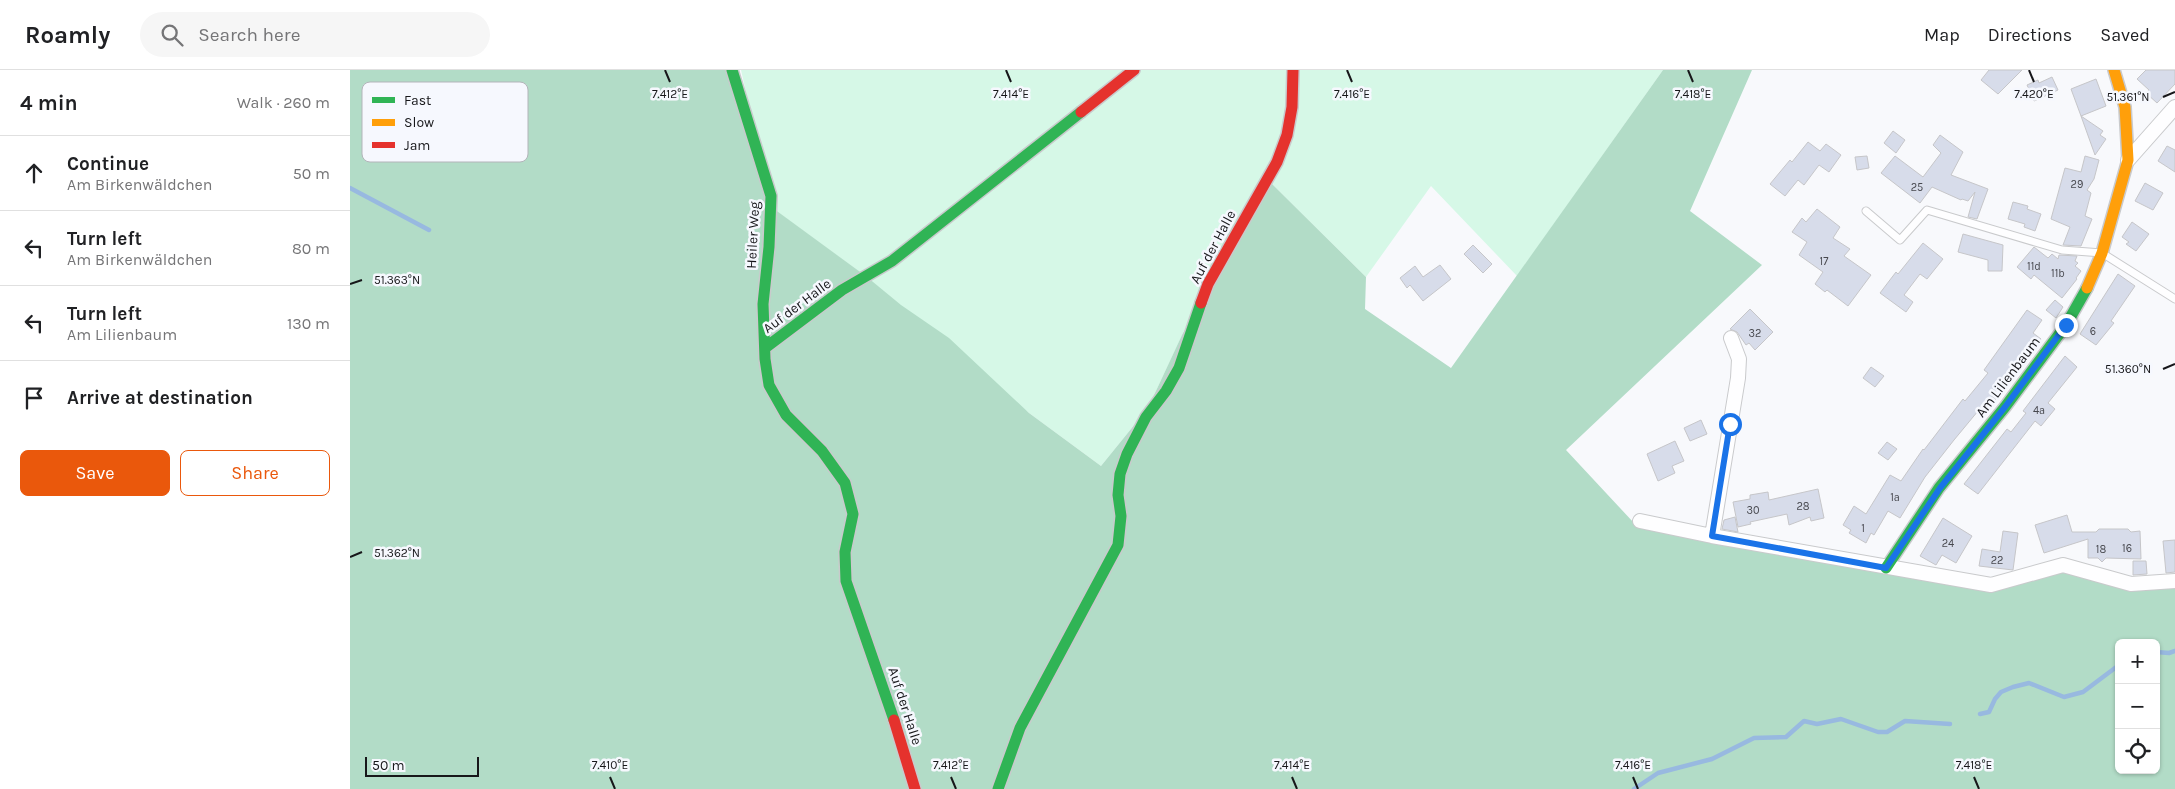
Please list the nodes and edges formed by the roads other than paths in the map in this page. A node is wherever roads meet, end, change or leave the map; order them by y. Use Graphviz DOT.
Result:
graph roads {
  1 [pos="732,70"];
  2 [pos="1134,70"];
  3 [pos="1293,70"];
  4 [pos="2114,70"];
  5 [pos="2175,107"];
  6 [pos="2128,160"];
  7 [pos="1866,211"];
  8 [pos="2102,253"];
  9 [pos="2175,299"];
  10 [pos="1731,338"];
  11 [pos="765,348"];
  12 [pos="1640,521"];
  13 [pos="1712,536"];
  14 [pos="1886,568"];
  15 [pos="2175,581"];
  16 [pos="915,789"];
  17 [pos="998,789"];
  1 -- 11 [label="street, Heiler Weg"];
  2 -- 11 [label="street, Auf der Halle"];
  3 -- 17 [label="street, Auf der Halle"];
  4 -- 6 [label="street, Am Lilienbaum"];
  5 -- 6 [label="street"];
  6 -- 8 [label="street, Am Lilienbaum"];
  7 -- 8 [label="lane"];
  8 -- 9 [label="lane"];
  8 -- 14 [label="street, Am Lilienbaum"];
  10 -- 13 [label="street"];
  11 -- 16 [label="street, Auf der Halle"];
  12 -- 13 [label="street"];
  13 -- 14 [label="street"];
  14 -- 15 [label="street"];
}
